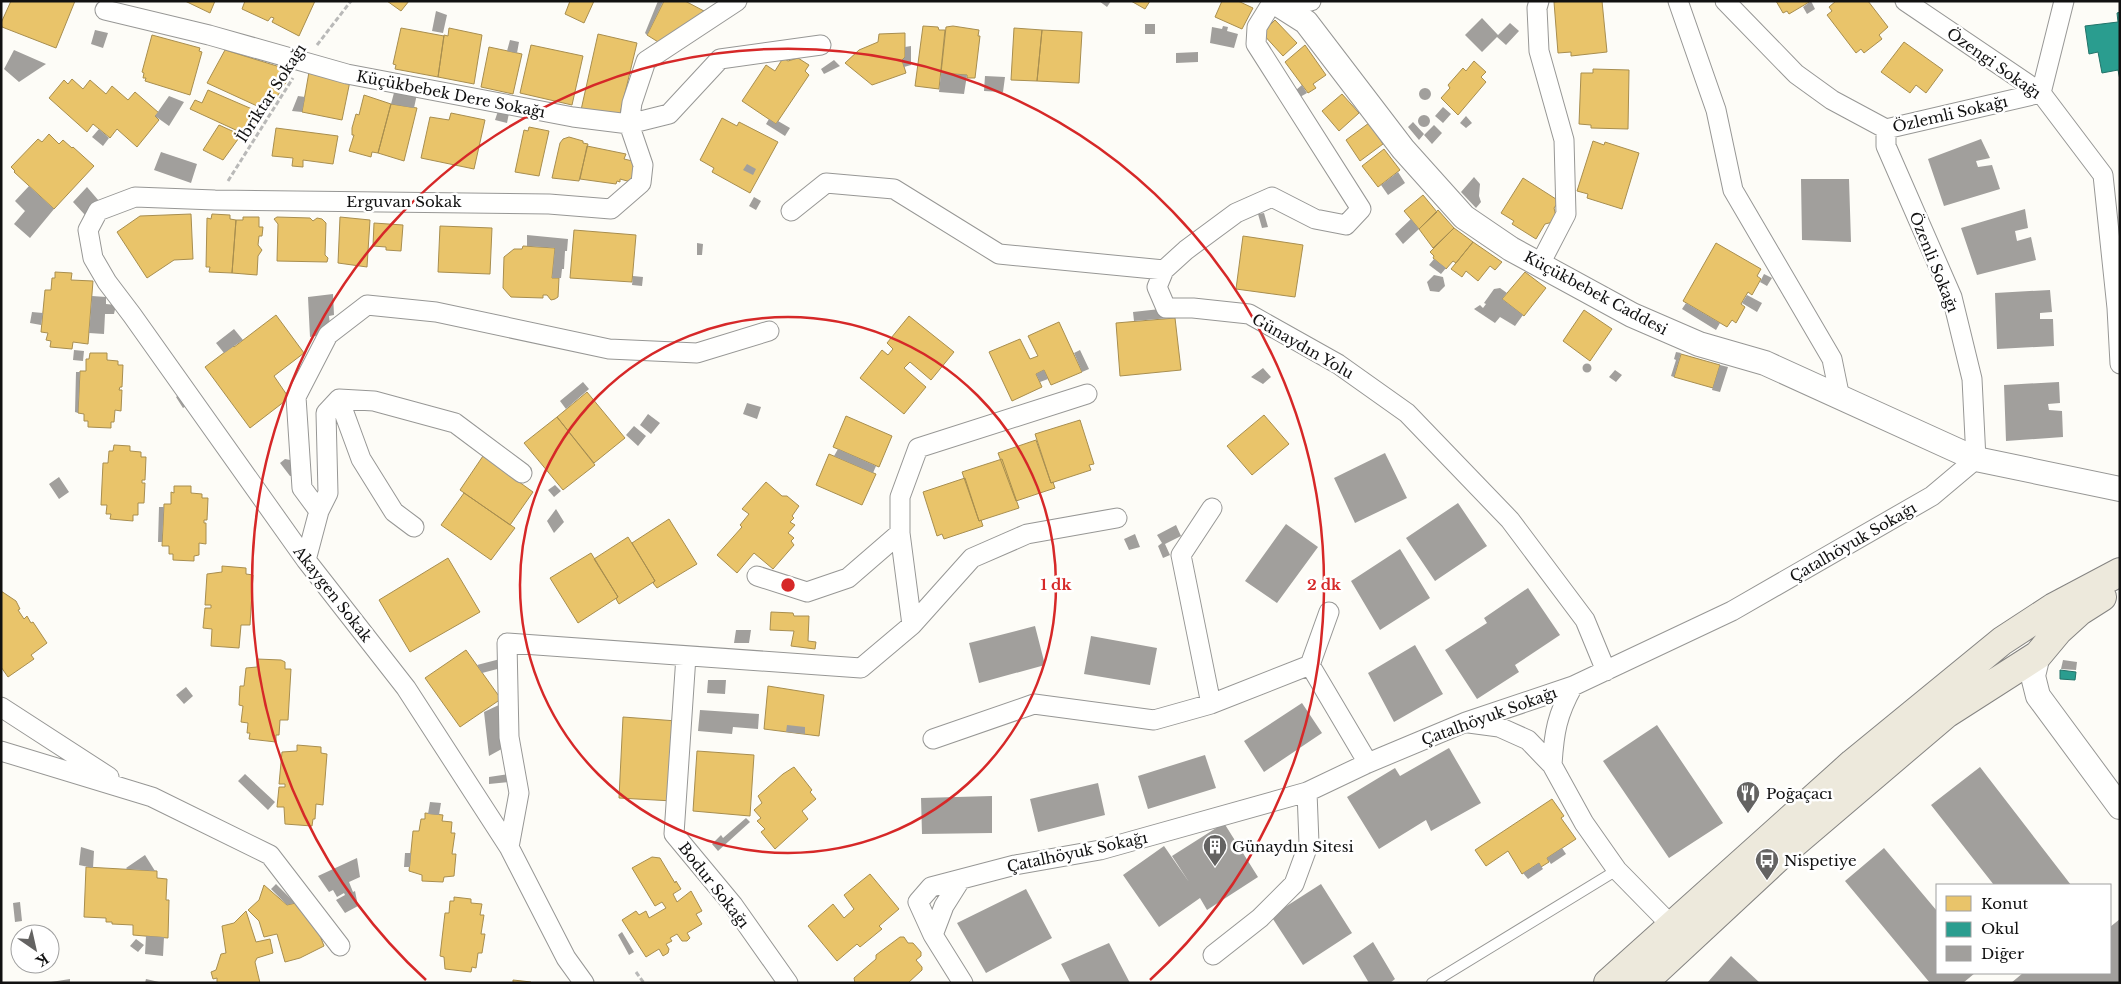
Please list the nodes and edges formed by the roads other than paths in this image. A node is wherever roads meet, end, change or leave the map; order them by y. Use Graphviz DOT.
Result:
graph roads {
  1 [pos="737,1"];
  2 [pos="1273,1"];
  3 [pos="1311,1"];
  4 [pos="1539,1"];
  5 [pos="1678,1"];
  6 [pos="1724,1"];
  7 [pos="1905,1"];
  8 [pos="2064,1"];
  9 [pos="105,10"];
  10 [pos="821,44"];
  11 [pos="2040,93"];
  12 [pos="629,124"];
  13 [pos="1886,128"];
  14 [pos="98,211"];
  15 [pos="791,211"];
  16 [pos="1540,264"];
  17 [pos="1164,270"];
  18 [pos="769,331"];
  19 [pos="2120,364"];
  20 [pos="1086,394"];
  21 [pos="1840,398"];
  22 [pos="339,399"];
  23 [pos="1976,459"];
  24 [pos="522,473"];
  25 [pos="2120,489"];
  26 [pos="1212,508"];
  27 [pos="319,511"];
  28 [pos="1117,518"];
  29 [pos="414,527"];
  30 [pos="900,533"];
  31 [pos="306,560"];
  32 [pos="2120,572"];
  33 [pos="757,576"];
  34 [pos="2120,587"];
  35 [pos="1328,612"];
  36 [pos="912,625"];
  37 [pos="2038,654"];
  38 [pos="686,656"];
  39 [pos="1310,665"];
  40 [pos="1606,672"];
  41 [pos="1573,686"];
  42 [pos="1212,704"];
  43 [pos="1,707"];
  44 [pos="1466,722"];
  45 [pos="934,739"];
  46 [pos="1,751"];
  47 [pos="1368,763"];
  48 [pos="1552,766"];
  49 [pos="129,790"];
  50 [pos="1307,792"];
  51 [pos="2120,808"];
  52 [pos="509,847"];
  53 [pos="1617,870"];
  54 [pos="961,879"];
  55 [pos="1671,925"];
  56 [pos="933,935"];
  57 [pos="340,946"];
  58 [pos="1213,955"];
  59 [pos="584,983"];
  60 [pos="788,983"];
  61 [pos="963,983"];
  62 [pos="1432,983"];
  63 [pos="1608,983"];
  64 [pos="1643,983"];
  1 -- 12 [label="street"];
  2 -- 3 [label="street"];
  2 -- 16 [label="street, Küçükbebek Caddesi"];
  2 -- 17 [label="street"];
  4 -- 16 [label="street"];
  5 -- 21 [label="street"];
  6 -- 13 [label="street, Özlemli Sokağı"];
  7 -- 11 [label="street, Özengi Sokağı"];
  8 -- 11 [label="street"];
  9 -- 12 [label="street, Küçükbebek Dere Sokağı"];
  10 -- 12 [label="street"];
  11 -- 13 [label="street, Özlemli Sokağı"];
  11 -- 19 [label="street, Özengi Sokağı"];
  12 -- 14 [label="street, Erguvan Sokak"];
  13 -- 23 [label="street, Özenli Sokağı"];
  14 -- 31 [label="street, Akaygen Sokak"];
  15 -- 17 [label="street"];
  16 -- 21 [label="street, Küçükbebek Caddesi"];
  17 -- 40 [label="street, Günaydın Yolu"];
  18 -- 27 [label="street"];
  20 -- 30 [label="street"];
  21 -- 23 [label="street, Küçükbebek Caddesi"];
  22 -- 24 [label="street"];
  22 -- 27 [label="street"];
  22 -- 29 [label="street"];
  23 -- 25 [label="street, Küçükbebek Caddesi"];
  23 -- 40 [label="street, Çatalhöyuk Sokağı"];
  26 -- 42 [label="street"];
  27 -- 31 [label="street"];
  28 -- 36 [label="street"];
  30 -- 33 [label="street"];
  30 -- 36 [label="street"];
  31 -- 52 [label="street, Akaygen Sokak"];
  32 -- 55 [label="main road"];
  34 -- 37 [label="main road"];
  35 -- 39 [label="street"];
  36 -- 38 [label="street"];
  37 -- 51 [label="street"];
  37 -- 64 [label="main road"];
  38 -- 52 [label="street"];
  38 -- 60 [label="street, Bodur Sokağı"];
  39 -- 42 [label="street"];
  39 -- 47 [label="street"];
  40 -- 41 [label="street, Çatalhöyuk Sokağı"];
  41 -- 44 [label="street, Çatalhöyuk Sokağı"];
  41 -- 48 [label="street"];
  42 -- 45 [label="street"];
  43 -- 49 [label="street"];
  44 -- 47 [label="street, Çatalhöyuk Sokağı"];
  44 -- 48 [label="street"];
  46 -- 49 [label="street"];
  47 -- 50 [label="street, Çatalhöyuk Sokağı"];
  48 -- 53 [label="street"];
  49 -- 57 [label="street"];
  50 -- 54 [label="street, Çatalhöyuk Sokağı"];
  50 -- 58 [label="street"];
  52 -- 59 [label="street, Akaygen Sokak"];
  53 -- 55 [label="street"];
  53 -- 62 [label="lane"];
  54 -- 56 [label="street"];
  54 -- 56 [label="street, Çatalhöyuk Sokağı"];
  55 -- 63 [label="main road"];
  56 -- 61 [label="street"];
}
